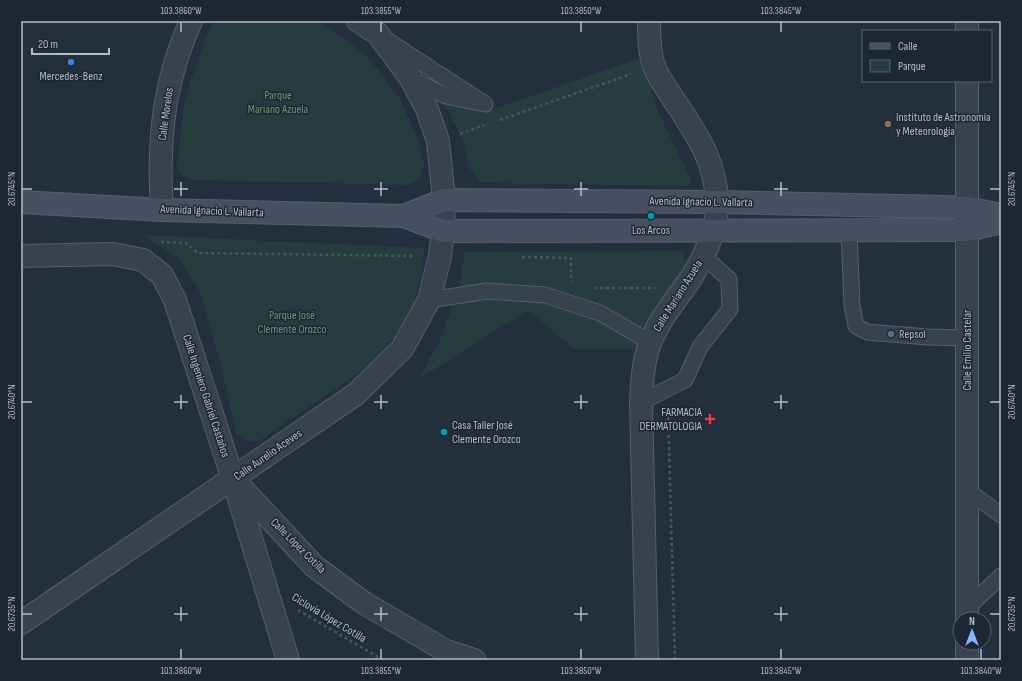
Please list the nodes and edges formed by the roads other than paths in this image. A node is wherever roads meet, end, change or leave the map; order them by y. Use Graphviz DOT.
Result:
graph roads {
  1 [pos="191,21"];
  2 [pos="358,21"];
  3 [pos="649,21"];
  4 [pos="378,34"];
  5 [pos="411,79"];
  6 [pos="967,82"];
  7 [pos="444,200"];
  8 [pos="21,202"];
  9 [pos="717,202"];
  10 [pos="967,208"];
  11 [pos="162,210"];
  12 [pos="1001,215"];
  13 [pos="404,216"];
  14 [pos="1001,222"];
  15 [pos="714,230"];
  16 [pos="849,230"];
  17 [pos="967,230"];
  18 [pos="443,231"];
  19 [pos="21,256"];
  20 [pos="703,256"];
  21 [pos="429,300"];
  22 [pos="967,338"];
  23 [pos="650,342"];
  24 [pos="641,402"];
  25 [pos="233,479"];
  26 [pos="967,490"];
  27 [pos="1001,515"];
  28 [pos="1001,576"];
  29 [pos="967,611"];
  30 [pos="969,611"];
  31 [pos="21,623"];
  32 [pos="288,660"];
  33 [pos="474,660"];
  34 [pos="647,660"];
  1 -- 11 [label="street, Calle Morelos"];
  2 -- 4 [label="street"];
  3 -- 9 [label="street, Calle Mariano Azuela"];
  4 -- 5 [label="street, Calle Aurelio Aceves"];
  4 -- 5 [label="lane"];
  5 -- 7 [label="street, Calle Aurelio Aceves"];
  6 -- 10 [label="street, Calle Emilio Castelar"];
  7 -- 9 [label="main road, Avenida Ignacio L. Vallarta"];
  7 -- 13 [label="main road, Avenida Ignacio L. Vallarta"];
  7 -- 18 [label="street, Calle Aurelio Aceves"];
  8 -- 11 [label="main road, Avenida Ignacio L. Vallarta"];
  9 -- 10 [label="main road, Avenida Ignacio L. Vallarta"];
  9 -- 15 [label="street, Calle Mariano Azuela"];
  10 -- 12 [label="main road, Avenida Ignacio L. Vallarta"];
  10 -- 17 [label="street, Calle Emilio Castelar"];
  11 -- 13 [label="main road, Avenida Ignacio L. Vallarta"];
  13 -- 18 [label="main road, Avenida Ignacio L. Vallarta"];
  14 -- 17 [label="main road, Avenida Ignacio L. Vallarta"];
  15 -- 16 [label="main road, Avenida Ignacio L. Vallarta"];
  15 -- 18 [label="main road, Avenida Ignacio L. Vallarta"];
  15 -- 20 [label="street, Calle Mariano Azuela"];
  16 -- 17 [label="main road, Avenida Ignacio L. Vallarta"];
  16 -- 22 [label="lane"];
  17 -- 22 [label="street, Calle Emilio Castelar"];
  18 -- 21 [label="street, Calle Aurelio Aceves"];
  19 -- 25 [label="street, Calle Ingeniero Gabriel Castaños"];
  20 -- 23 [label="street, Calle Mariano Azuela"];
  20 -- 24 [label="lane"];
  21 -- 23 [label="lane"];
  21 -- 25 [label="street, Calle Aurelio Aceves"];
  22 -- 26 [label="street, Calle Emilio Castelar"];
  23 -- 24 [label="street, Calle Mariano Azuela"];
  24 -- 34 [label="street, Calle Mariano Azuela"];
  25 -- 31 [label="street, Calle Aurelio Aceves"];
  25 -- 32 [label="street, Calle Ingeniero Gabriel Castaños"];
  25 -- 33 [label="street, Calle López Cotilla"];
  26 -- 27 [label="lane"];
  26 -- 29 [label="street, Calle Emilio Castelar"];
  28 -- 30 [label="lane"];
}
